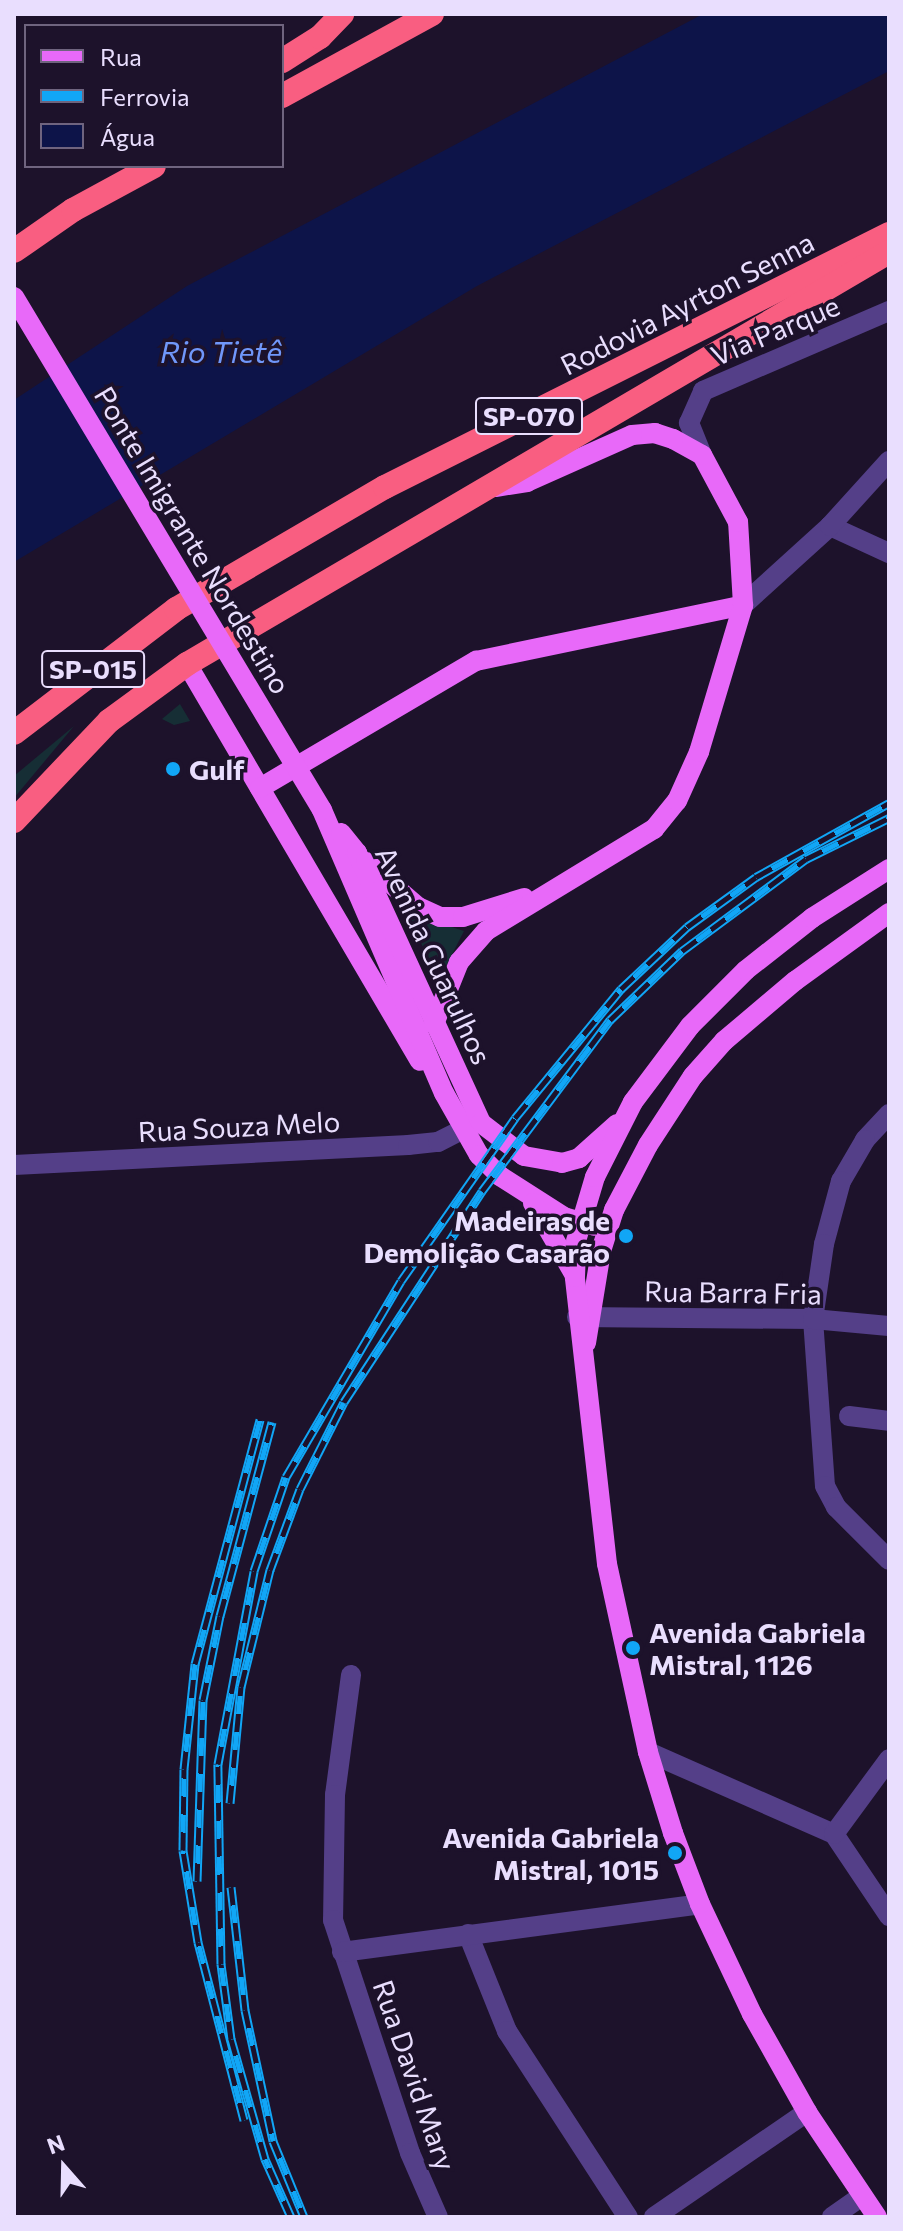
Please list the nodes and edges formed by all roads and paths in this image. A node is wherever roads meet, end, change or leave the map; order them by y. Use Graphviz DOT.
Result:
graph roads {
  1 [pos="342,14"];
  2 [pos="432,14"];
  3 [pos="284,60"];
  4 [pos="284,95"];
  5 [pos="131,168"];
  6 [pos="150,168"];
  7 [pos="73,210"];
  8 [pos="889,234"];
  9 [pos="14,251"];
  10 [pos="889,252"];
  11 [pos="14,297"];
  12 [pos="889,311"];
  13 [pos="702,455"];
  14 [pos="889,461"];
  15 [pos="491,488"];
  16 [pos="830,526"];
  17 [pos="889,553"];
  18 [pos="743,605"];
  19 [pos="176,609"];
  20 [pos="187,664"];
  21 [pos="14,733"];
  22 [pos="260,788"];
  23 [pos="323,810"];
  24 [pos="14,821"];
  25 [pos="357,853"];
  26 [pos="889,869"];
  27 [pos="543,892"];
  28 [pos="889,913"];
  29 [pos="434,1024"];
  30 [pos="444,1093"];
  31 [pos="889,1114"];
  32 [pos="623,1119"];
  33 [pos="464,1129"];
  34 [pos="14,1165"];
  35 [pos="526,1193"];
  36 [pos="582,1222"];
  37 [pos="607,1230"];
  38 [pos="575,1277"];
  39 [pos="584,1318"];
  40 [pos="813,1319"];
  41 [pos="889,1326"];
  42 [pos="849,1416"];
  43 [pos="889,1421"];
  44 [pos="889,1560"];
  45 [pos="351,1675"];
  46 [pos="648,1752"];
  47 [pos="889,1759"];
  48 [pos="834,1834"];
  49 [pos="700,1904"];
  50 [pos="889,1916"];
  51 [pos="468,1934"];
  52 [pos="342,1952"];
  53 [pos="807,2112"];
  54 [pos="862,2196"];
  55 [pos="438,2217"];
  56 [pos="628,2217"];
  57 [pos="654,2217"];
  58 [pos="832,2217"];
  59 [pos="877,2217"];
  1 -- 3 [label="highway"];
  2 -- 4 [label="highway"];
  5 -- 7 [label="highway"];
  6 -- 7 [label="highway"];
  7 -- 9 [label="highway"];
  8 -- 19 [label="highway, Rodovia Ayrton Senna / SP-070"];
  10 -- 15 [label="highway"];
  11 -- 23 [label="main road, Ponte Imigrante Nordestino, bridge"];
  12 -- 13 [label="street, Via Parque"];
  13 -- 15 [label="main road"];
  13 -- 18 [label="main road"];
  14 -- 16 [label="street"];
  15 -- 20 [label="highway"];
  16 -- 17 [label="street"];
  16 -- 18 [label="street"];
  18 -- 22 [label="main road"];
  18 -- 27 [label="main road"];
  19 -- 21 [label="highway, SP-015"];
  20 -- 22 [label="main road, Avenida Guarulhos"];
  20 -- 24 [label="highway"];
  22 -- 30 [label="main road, Avenida Guarulhos"];
  23 -- 25 [label="main road, Avenida Guarulhos"];
  23 -- 30 [label="main road, Avenida Guarulhos"];
  25 -- 27 [label="main road"];
  25 -- 29 [label="main road, Avenida Guarulhos"];
  26 -- 32 [label="main road"];
  27 -- 29 [label="main road"];
  28 -- 37 [label="main road"];
  29 -- 32 [label="main road, Avenida Guarulhos"];
  30 -- 33 [label="main road, Avenida Guarulhos"];
  31 -- 40 [label="street"];
  32 -- 36 [label="main road"];
  33 -- 34 [label="street, Rua Souza Melo"];
  33 -- 35 [label="main road, Avenida Guarulhos"];
  35 -- 36 [label="main road, Avenida Guarulhos"];
  35 -- 38 [label="main road"];
  36 -- 37 [label="main road, Avenida Guarulhos"];
  36 -- 38 [label="main road"];
  37 -- 39 [label="main road"];
  38 -- 39 [label="main road"];
  39 -- 40 [label="street, Rua Barra Fria"];
  39 -- 46 [label="main road"];
  40 -- 41 [label="street, Rua Barra Fria"];
  40 -- 44 [label="street"];
  42 -- 43 [label="street"];
  45 -- 52 [label="street, Rua David Mary"];
  46 -- 48 [label="street"];
  46 -- 49 [label="main road"];
  47 -- 48 [label="street"];
  48 -- 50 [label="street"];
  49 -- 51 [label="street"];
  49 -- 53 [label="main road"];
  51 -- 52 [label="street"];
  51 -- 56 [label="street"];
  52 -- 55 [label="street, Rua David Mary"];
  53 -- 54 [label="main road"];
  53 -- 57 [label="street"];
  54 -- 58 [label="street"];
  54 -- 59 [label="main road"];
}
